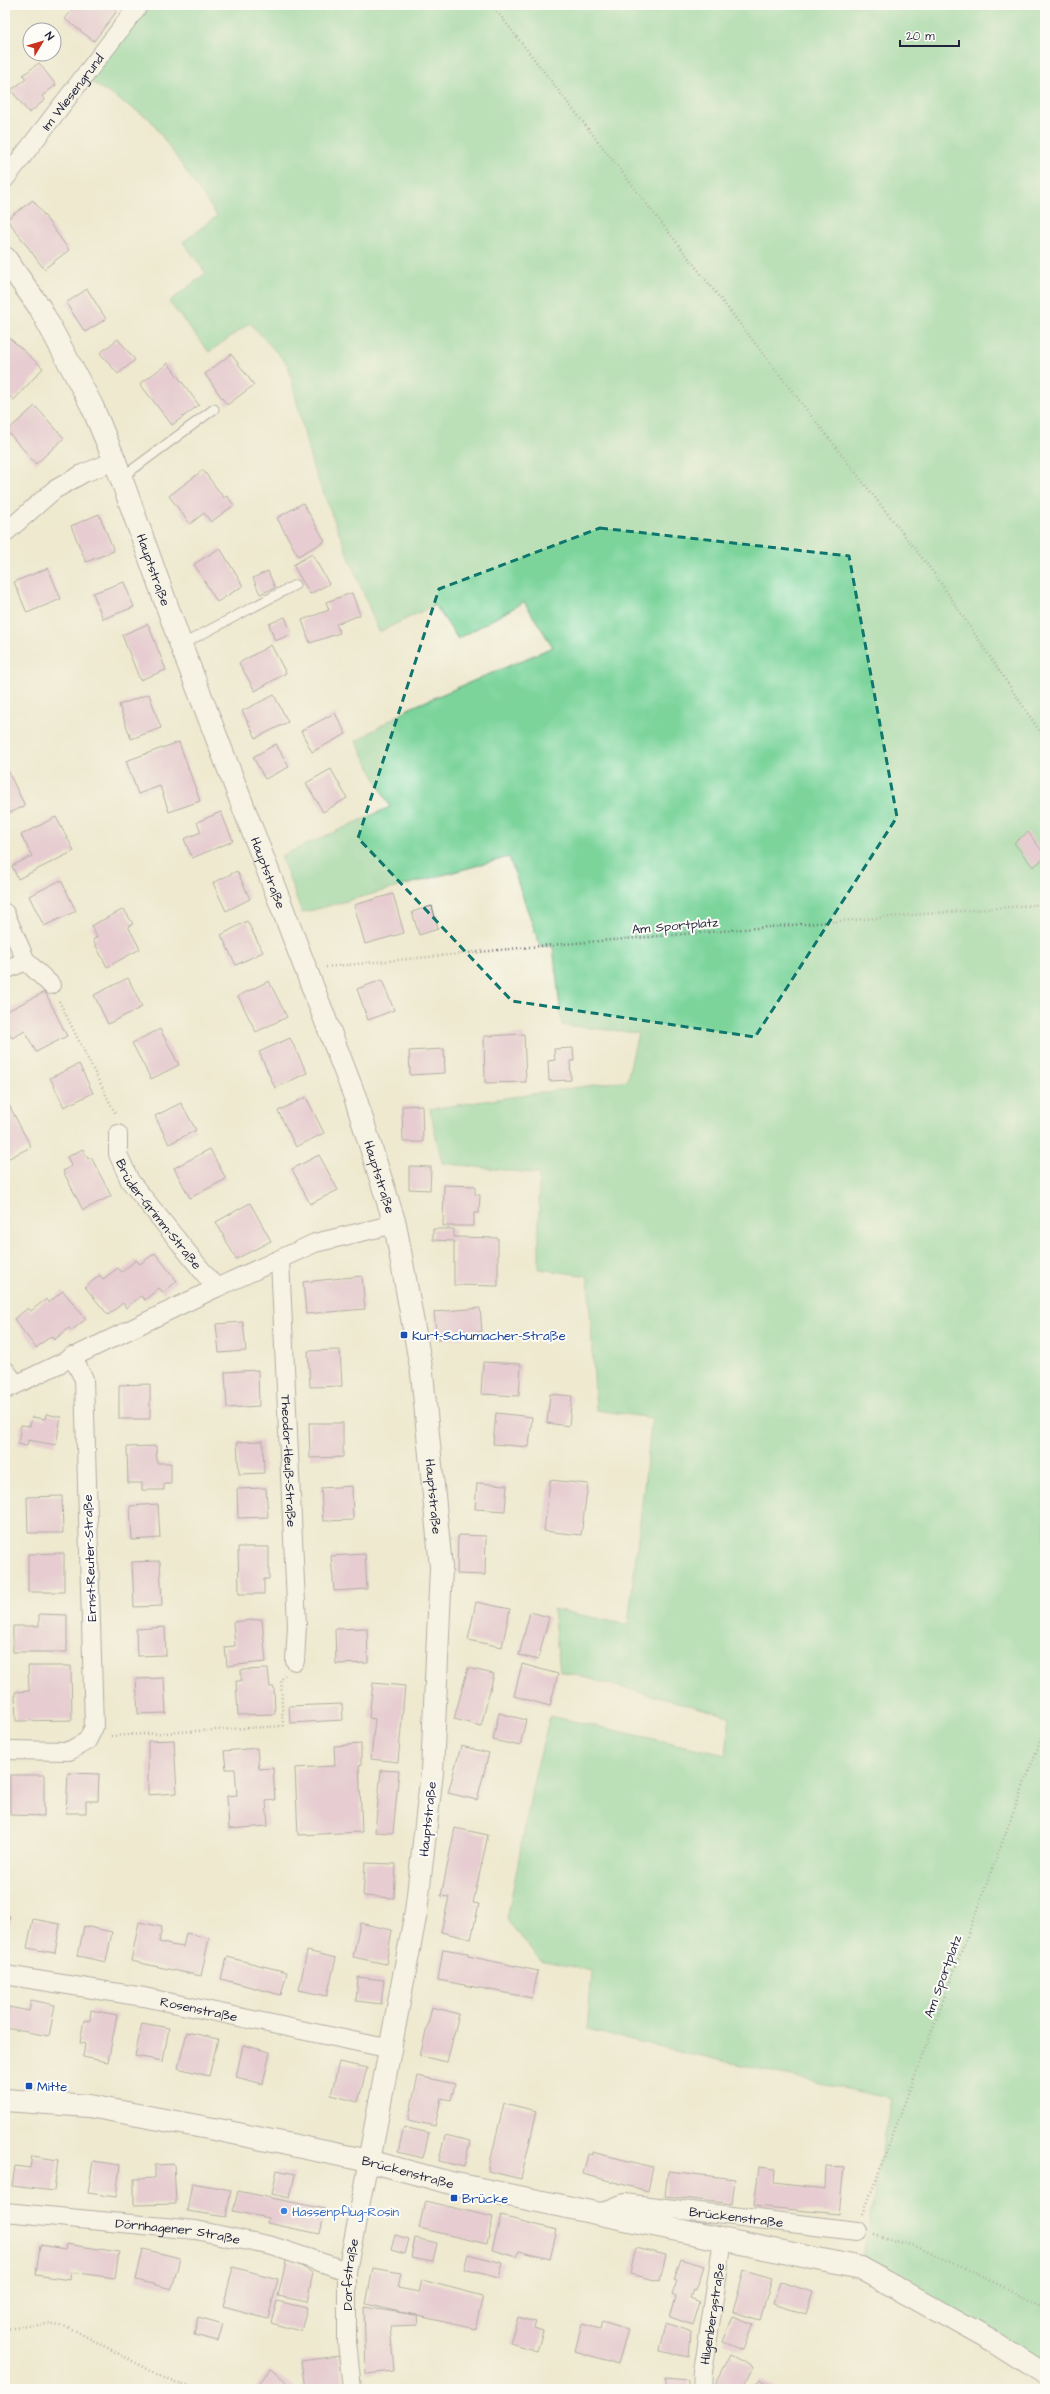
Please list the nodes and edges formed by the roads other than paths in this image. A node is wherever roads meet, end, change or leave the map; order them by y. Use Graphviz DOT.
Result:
graph roads {
  1 [pos="139,5"];
  2 [pos="5,179"];
  3 [pos="5,258"];
  4 [pos="214,409"];
  5 [pos="118,469"];
  6 [pos="5,533"];
  7 [pos="295,585"];
  8 [pos="181,645"];
  9 [pos="5,913"];
  10 [pos="26,960"];
  11 [pos="5,970"];
  12 [pos="51,985"];
  13 [pos="118,1134"];
  14 [pos="395,1224"];
  15 [pos="280,1260"];
  16 [pos="216,1288"];
  17 [pos="72,1356"];
  18 [pos="5,1370"];
  19 [pos="11,1387"];
  20 [pos="294,1661"];
  21 [pos="5,1750"];
  22 [pos="5,1975"];
  23 [pos="391,2049"];
  24 [pos="5,2100"];
  25 [pos="369,2161"];
  26 [pos="5,2212"];
  27 [pos="599,2213"];
  28 [pos="857,2231"];
  29 [pos="723,2239"];
  30 [pos="347,2271"];
  31 [pos="1045,2375"];
  32 [pos="352,2389"];
  33 [pos="702,2389"];
  1 -- 2 [label="street, Im Wiesengrund"];
  3 -- 5 [label="street, Hauptstraße"];
  4 -- 5 [label="lane"];
  5 -- 6 [label="street"];
  5 -- 8 [label="street, Hauptstraße"];
  7 -- 8 [label="lane"];
  8 -- 14 [label="street, Hauptstraße"];
  9 -- 10 [label="street"];
  10 -- 11 [label="street"];
  10 -- 12 [label="street"];
  13 -- 16 [label="street, Brüder-Grimm-Straße"];
  14 -- 15 [label="street"];
  14 -- 23 [label="street, Hauptstraße"];
  15 -- 16 [label="street"];
  15 -- 20 [label="street, Theodor-Heuß-Straße"];
  16 -- 17 [label="street"];
  17 -- 19 [label="street"];
  17 -- 21 [label="street, Ernst-Reuter-Straße"];
  18 -- 19 [label="street"];
  22 -- 23 [label="street, Rosenstraße"];
  23 -- 25 [label="street, Hauptstraße"];
  24 -- 25 [label="street, Brückenstraße"];
  25 -- 27 [label="street, Brückenstraße"];
  25 -- 30 [label="street, Dorfstraße"];
  26 -- 30 [label="street, Dörnhagener Straße"];
  27 -- 28 [label="street, Brückenstraße"];
  27 -- 29 [label="street"];
  29 -- 31 [label="street"];
  29 -- 33 [label="street, Hilgenbergstraße"];
  30 -- 32 [label="street, Dorfstraße"];
}
